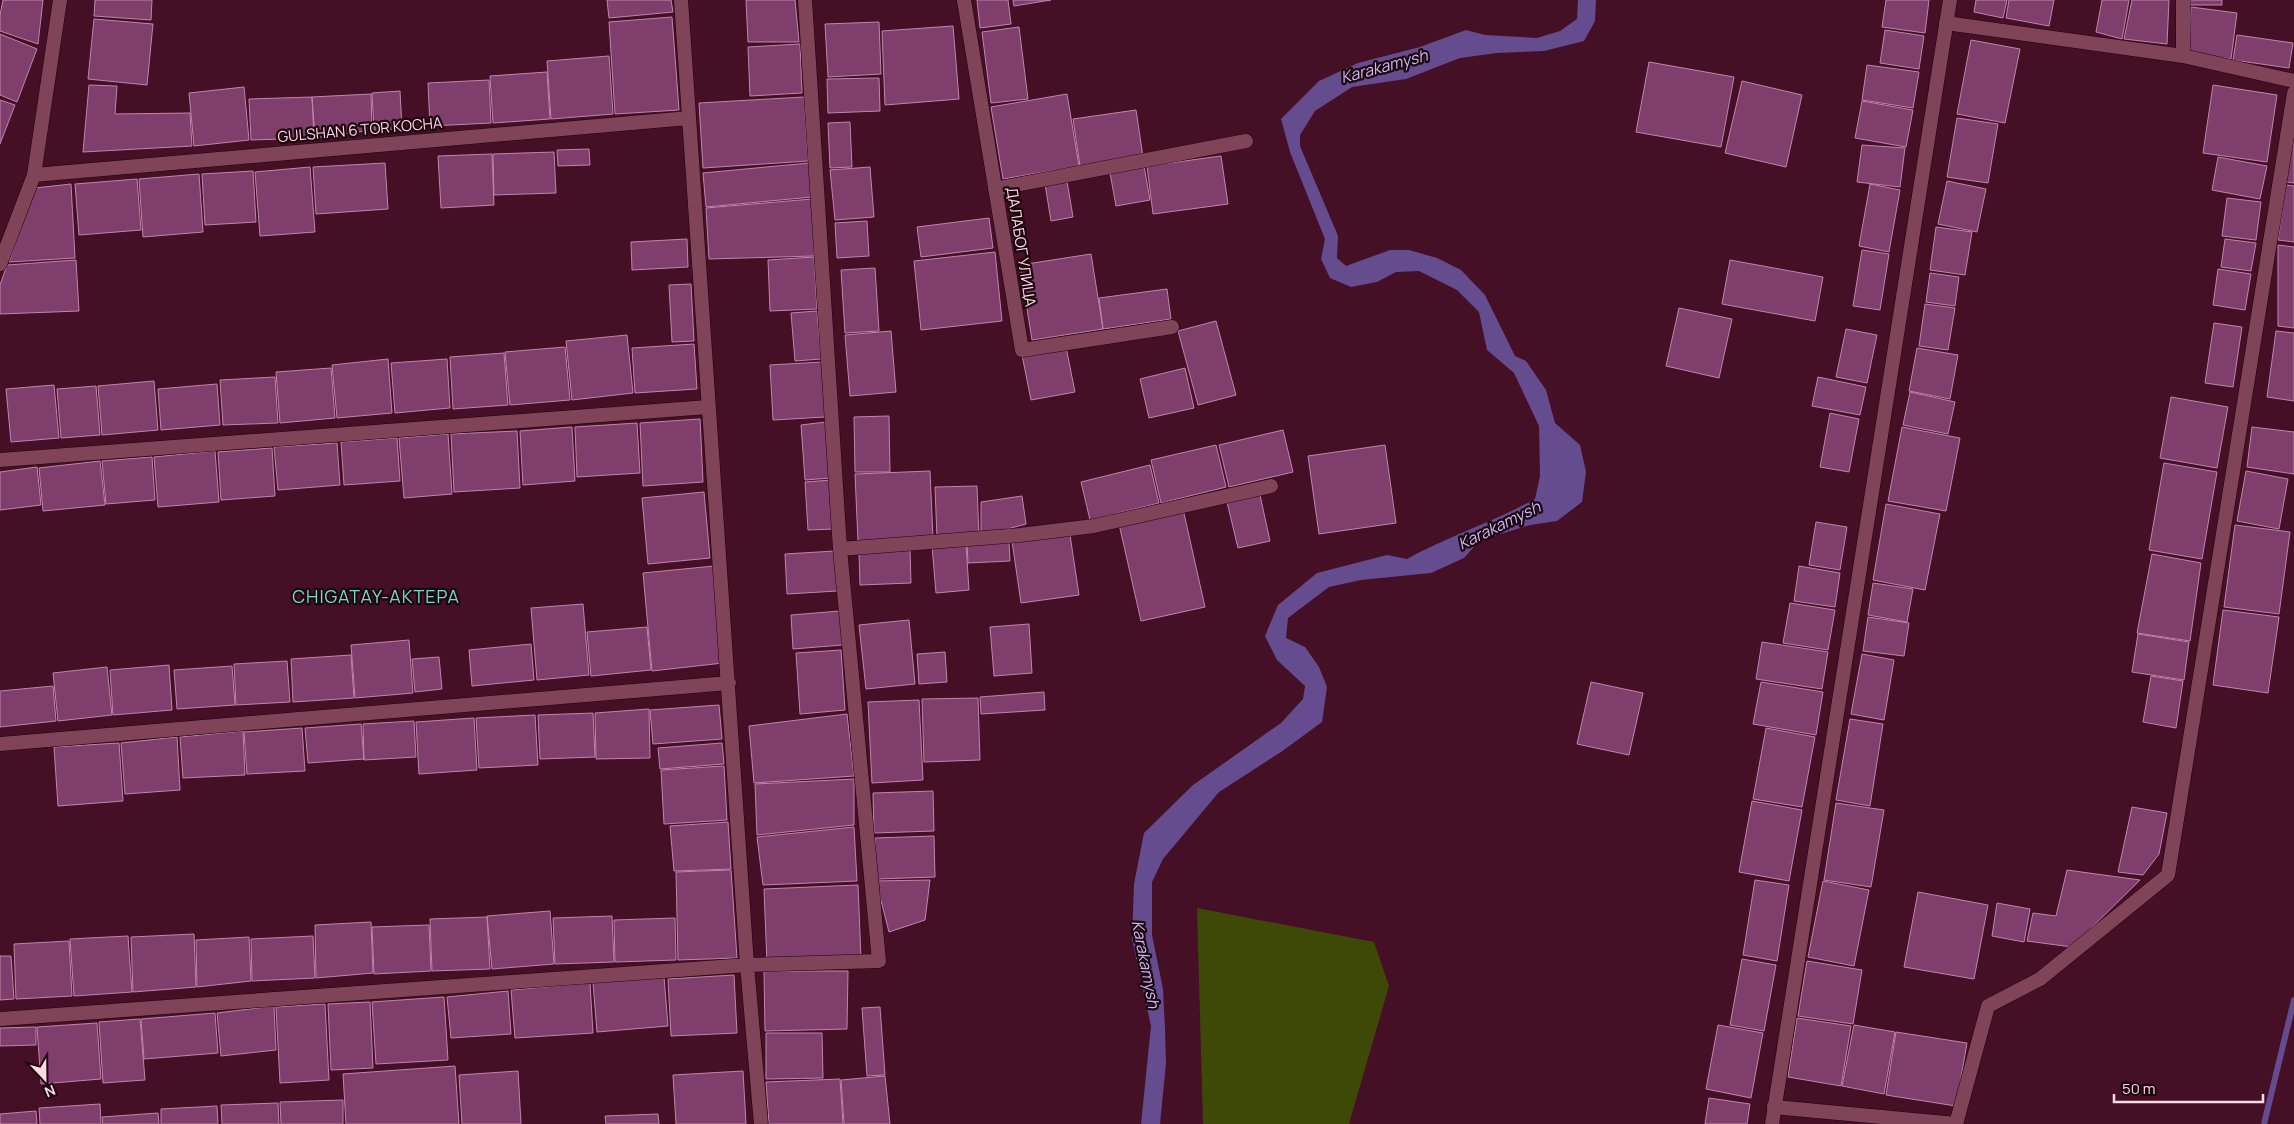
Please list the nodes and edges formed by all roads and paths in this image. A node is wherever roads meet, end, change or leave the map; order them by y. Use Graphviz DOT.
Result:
graph roads {
  1 [pos="60,0"];
  2 [pos="681,0"];
  3 [pos="805,0"];
  4 [pos="964,0"];
  5 [pos="1950,0"];
  6 [pos="2184,0"];
  7 [pos="1946,23"];
  8 [pos="2184,56"];
  9 [pos="2294,81"];
  10 [pos="2294,93"];
  11 [pos="690,118"];
  12 [pos="1246,141"];
  13 [pos="34,175"];
  14 [pos="995,189"];
  15 [pos="0,264"];
  16 [pos="1172,326"];
  17 [pos="708,407"];
  18 [pos="0,460"];
  19 [pos="1271,486"];
  20 [pos="840,549"];
  21 [pos="729,684"];
  22 [pos="0,744"];
  23 [pos="747,965"];
  24 [pos="0,1019"];
  25 [pos="1774,1107"];
  26 [pos="761,1124"];
  27 [pos="1772,1124"];
  28 [pos="1956,1124"];
  1 -- 13 [label="street"];
  2 -- 11 [label="street"];
  3 -- 20 [label="street"];
  4 -- 14 [label="street, ДАЛАБОГ УЛИЦА"];
  5 -- 7 [label="street"];
  6 -- 8 [label="street"];
  7 -- 8 [label="street"];
  7 -- 25 [label="street"];
  8 -- 9 [label="street"];
  10 -- 28 [label="street"];
  11 -- 13 [label="street, GULSHAN 6 TOR KOCHA"];
  11 -- 17 [label="street"];
  12 -- 14 [label="street"];
  13 -- 15 [label="street"];
  14 -- 16 [label="street, ДАЛАБОГ УЛИЦА"];
  17 -- 18 [label="street"];
  17 -- 21 [label="street"];
  19 -- 20 [label="street"];
  20 -- 23 [label="street"];
  21 -- 22 [label="street"];
  21 -- 23 [label="street"];
  23 -- 24 [label="street"];
  23 -- 26 [label="street"];
  25 -- 27 [label="street"];
  25 -- 28 [label="street"];
}
